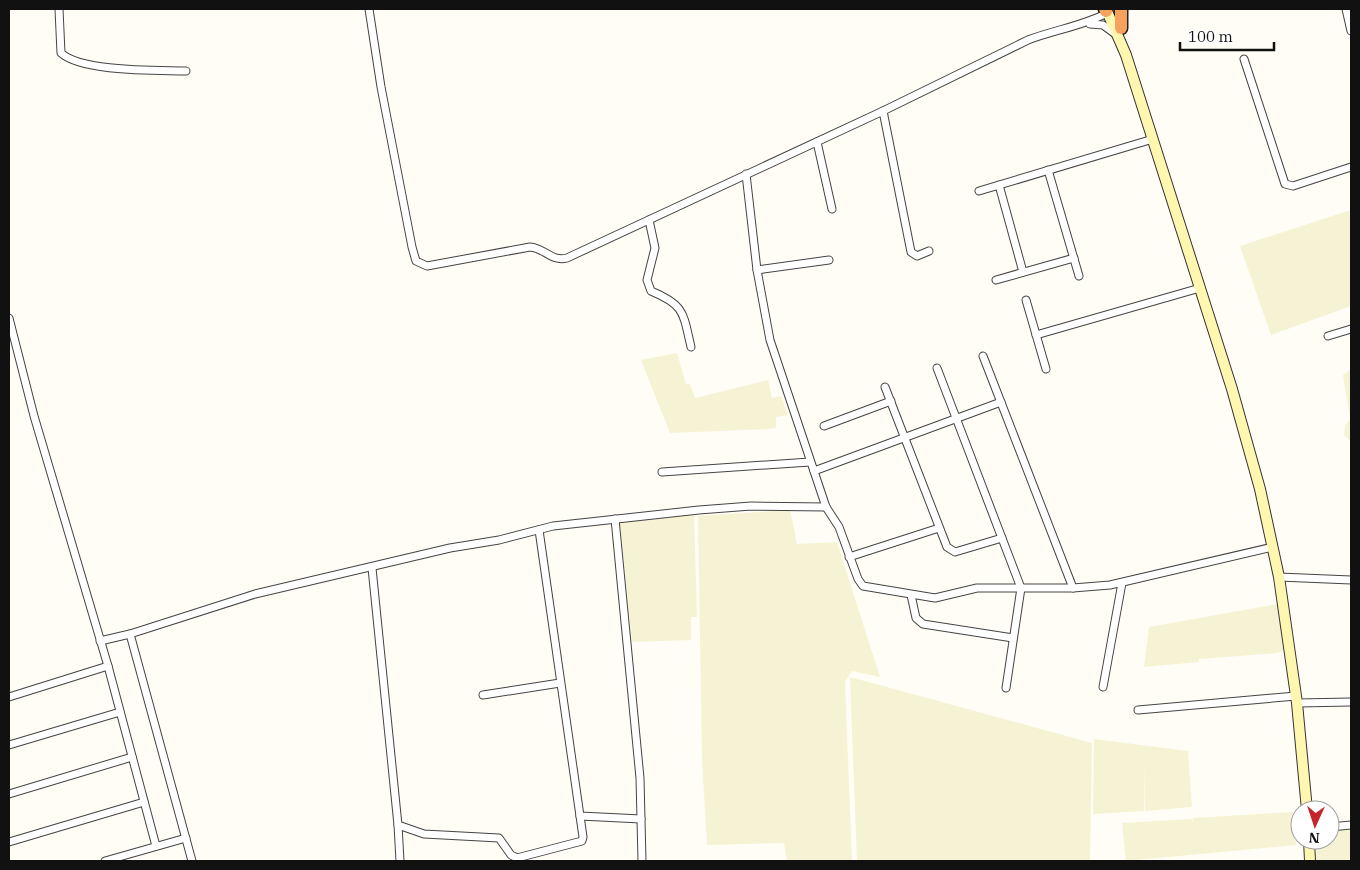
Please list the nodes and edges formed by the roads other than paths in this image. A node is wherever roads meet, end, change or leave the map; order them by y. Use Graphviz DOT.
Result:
graph roads {
  1 [pos="59,9"];
  2 [pos="368,9"];
  3 [pos="1121,9"];
  4 [pos="1346,9"];
  5 [pos="1108,10"];
  6 [pos="1085,23"];
  7 [pos="1119,31"];
  8 [pos="1351,31"];
  9 [pos="1244,59"];
  10 [pos="186,72"];
  11 [pos="883,111"];
  12 [pos="1153,139"];
  13 [pos="817,142"];
  14 [pos="1351,166"];
  15 [pos="1048,170"];
  16 [pos="746,174"];
  17 [pos="999,185"];
  18 [pos="979,191"];
  19 [pos="832,208"];
  20 [pos="649,220"];
  21 [pos="929,251"];
  22 [pos="1074,258"];
  23 [pos="829,260"];
  24 [pos="757,270"];
  25 [pos="1023,272"];
  26 [pos="1079,276"];
  27 [pos="996,280"];
  28 [pos="1200,288"];
  29 [pos="1026,300"];
  30 [pos="9,318"];
  31 [pos="1351,329"];
  32 [pos="1036,335"];
  33 [pos="1328,336"];
  34 [pos="690,347"];
  35 [pos="982,356"];
  36 [pos="938,368"];
  37 [pos="1046,369"];
  38 [pos="885,387"];
  39 [pos="891,401"];
  40 [pos="1001,402"];
  41 [pos="957,418"];
  42 [pos="824,426"];
  43 [pos="906,438"];
  44 [pos="810,462"];
  45 [pos="814,471"];
  46 [pos="662,472"];
  47 [pos="826,507"];
  48 [pos="615,519"];
  49 [pos="939,528"];
  50 [pos="539,530"];
  51 [pos="1002,538"];
  52 [pos="1273,548"];
  53 [pos="850,557"];
  54 [pos="372,568"];
  55 [pos="1279,577"];
  56 [pos="1351,580"];
  57 [pos="1122,583"];
  58 [pos="1021,588"];
  59 [pos="1073,588"];
  60 [pos="911,595"];
  61 [pos="130,634"];
  62 [pos="1013,638"];
  63 [pos="100,642"];
  64 [pos="108,666"];
  65 [pos="560,683"];
  66 [pos="1006,688"];
  67 [pos="1103,688"];
  68 [pos="483,695"];
  69 [pos="9,697"];
  70 [pos="1296,700"];
  71 [pos="1351,702"];
  72 [pos="1138,710"];
  73 [pos="120,712"];
  74 [pos="9,745"];
  75 [pos="132,757"];
  76 [pos="9,794"];
  77 [pos="1307,800"];
  78 [pos="144,802"];
  79 [pos="580,816"];
  80 [pos="641,819"];
  81 [pos="398,825"];
  82 [pos="186,838"];
  83 [pos="9,842"];
  84 [pos="156,846"];
  85 [pos="105,861"];
  86 [pos="192,861"];
  87 [pos="400,861"];
  88 [pos="642,861"];
  1 -- 10 [label="street"];
  2 -- 20 [label="street"];
  3 -- 7 [label="highway"];
  4 -- 8 [label="street"];
  5 -- 6 [label="street"];
  5 -- 7 [label="main road"];
  6 -- 7 [label="street"];
  6 -- 11 [label="street"];
  7 -- 12 [label="main road"];
  9 -- 14 [label="street"];
  11 -- 13 [label="street"];
  11 -- 21 [label="street"];
  12 -- 15 [label="street"];
  12 -- 28 [label="main road"];
  13 -- 16 [label="street"];
  13 -- 19 [label="street"];
  15 -- 17 [label="street"];
  15 -- 22 [label="street"];
  16 -- 20 [label="street"];
  16 -- 24 [label="street"];
  17 -- 18 [label="street"];
  17 -- 25 [label="street"];
  20 -- 34 [label="street"];
  22 -- 25 [label="street"];
  22 -- 26 [label="street"];
  23 -- 24 [label="street"];
  24 -- 44 [label="street"];
  25 -- 27 [label="street"];
  28 -- 32 [label="street"];
  28 -- 52 [label="main road"];
  29 -- 32 [label="street"];
  30 -- 63 [label="street"];
  31 -- 33 [label="street"];
  32 -- 37 [label="street"];
  35 -- 40 [label="street"];
  36 -- 41 [label="street"];
  38 -- 39 [label="street"];
  39 -- 42 [label="street"];
  39 -- 43 [label="street"];
  40 -- 41 [label="street"];
  40 -- 59 [label="street"];
  41 -- 43 [label="street"];
  41 -- 51 [label="street"];
  43 -- 45 [label="street"];
  43 -- 49 [label="street"];
  44 -- 45 [label="street"];
  44 -- 46 [label="street"];
  45 -- 47 [label="street"];
  47 -- 48 [label="street"];
  47 -- 53 [label="street"];
  48 -- 50 [label="street"];
  48 -- 80 [label="street"];
  49 -- 51 [label="street"];
  49 -- 53 [label="street"];
  50 -- 54 [label="street"];
  50 -- 65 [label="street"];
  51 -- 58 [label="street"];
  52 -- 55 [label="main road"];
  52 -- 57 [label="street"];
  53 -- 60 [label="street"];
  54 -- 61 [label="street"];
  54 -- 81 [label="street"];
  55 -- 56 [label="street"];
  55 -- 70 [label="main road"];
  57 -- 59 [label="street"];
  57 -- 67 [label="street"];
  58 -- 59 [label="street"];
  58 -- 60 [label="street"];
  58 -- 62 [label="street"];
  60 -- 62 [label="street"];
  61 -- 63 [label="street"];
  61 -- 82 [label="street"];
  62 -- 66 [label="street"];
  63 -- 64 [label="street"];
  64 -- 69 [label="street"];
  64 -- 73 [label="street"];
  65 -- 68 [label="street"];
  65 -- 79 [label="street"];
  70 -- 71 [label="street"];
  70 -- 72 [label="street"];
  70 -- 77 [label="main road"];
  73 -- 74 [label="street"];
  73 -- 75 [label="street"];
  75 -- 76 [label="street"];
  75 -- 78 [label="street"];
  78 -- 83 [label="street"];
  78 -- 84 [label="street"];
  79 -- 80 [label="street"];
  79 -- 81 [label="street"];
  80 -- 88 [label="street"];
  81 -- 87 [label="street"];
  82 -- 84 [label="street"];
  82 -- 86 [label="street"];
  84 -- 85 [label="street"];
}
